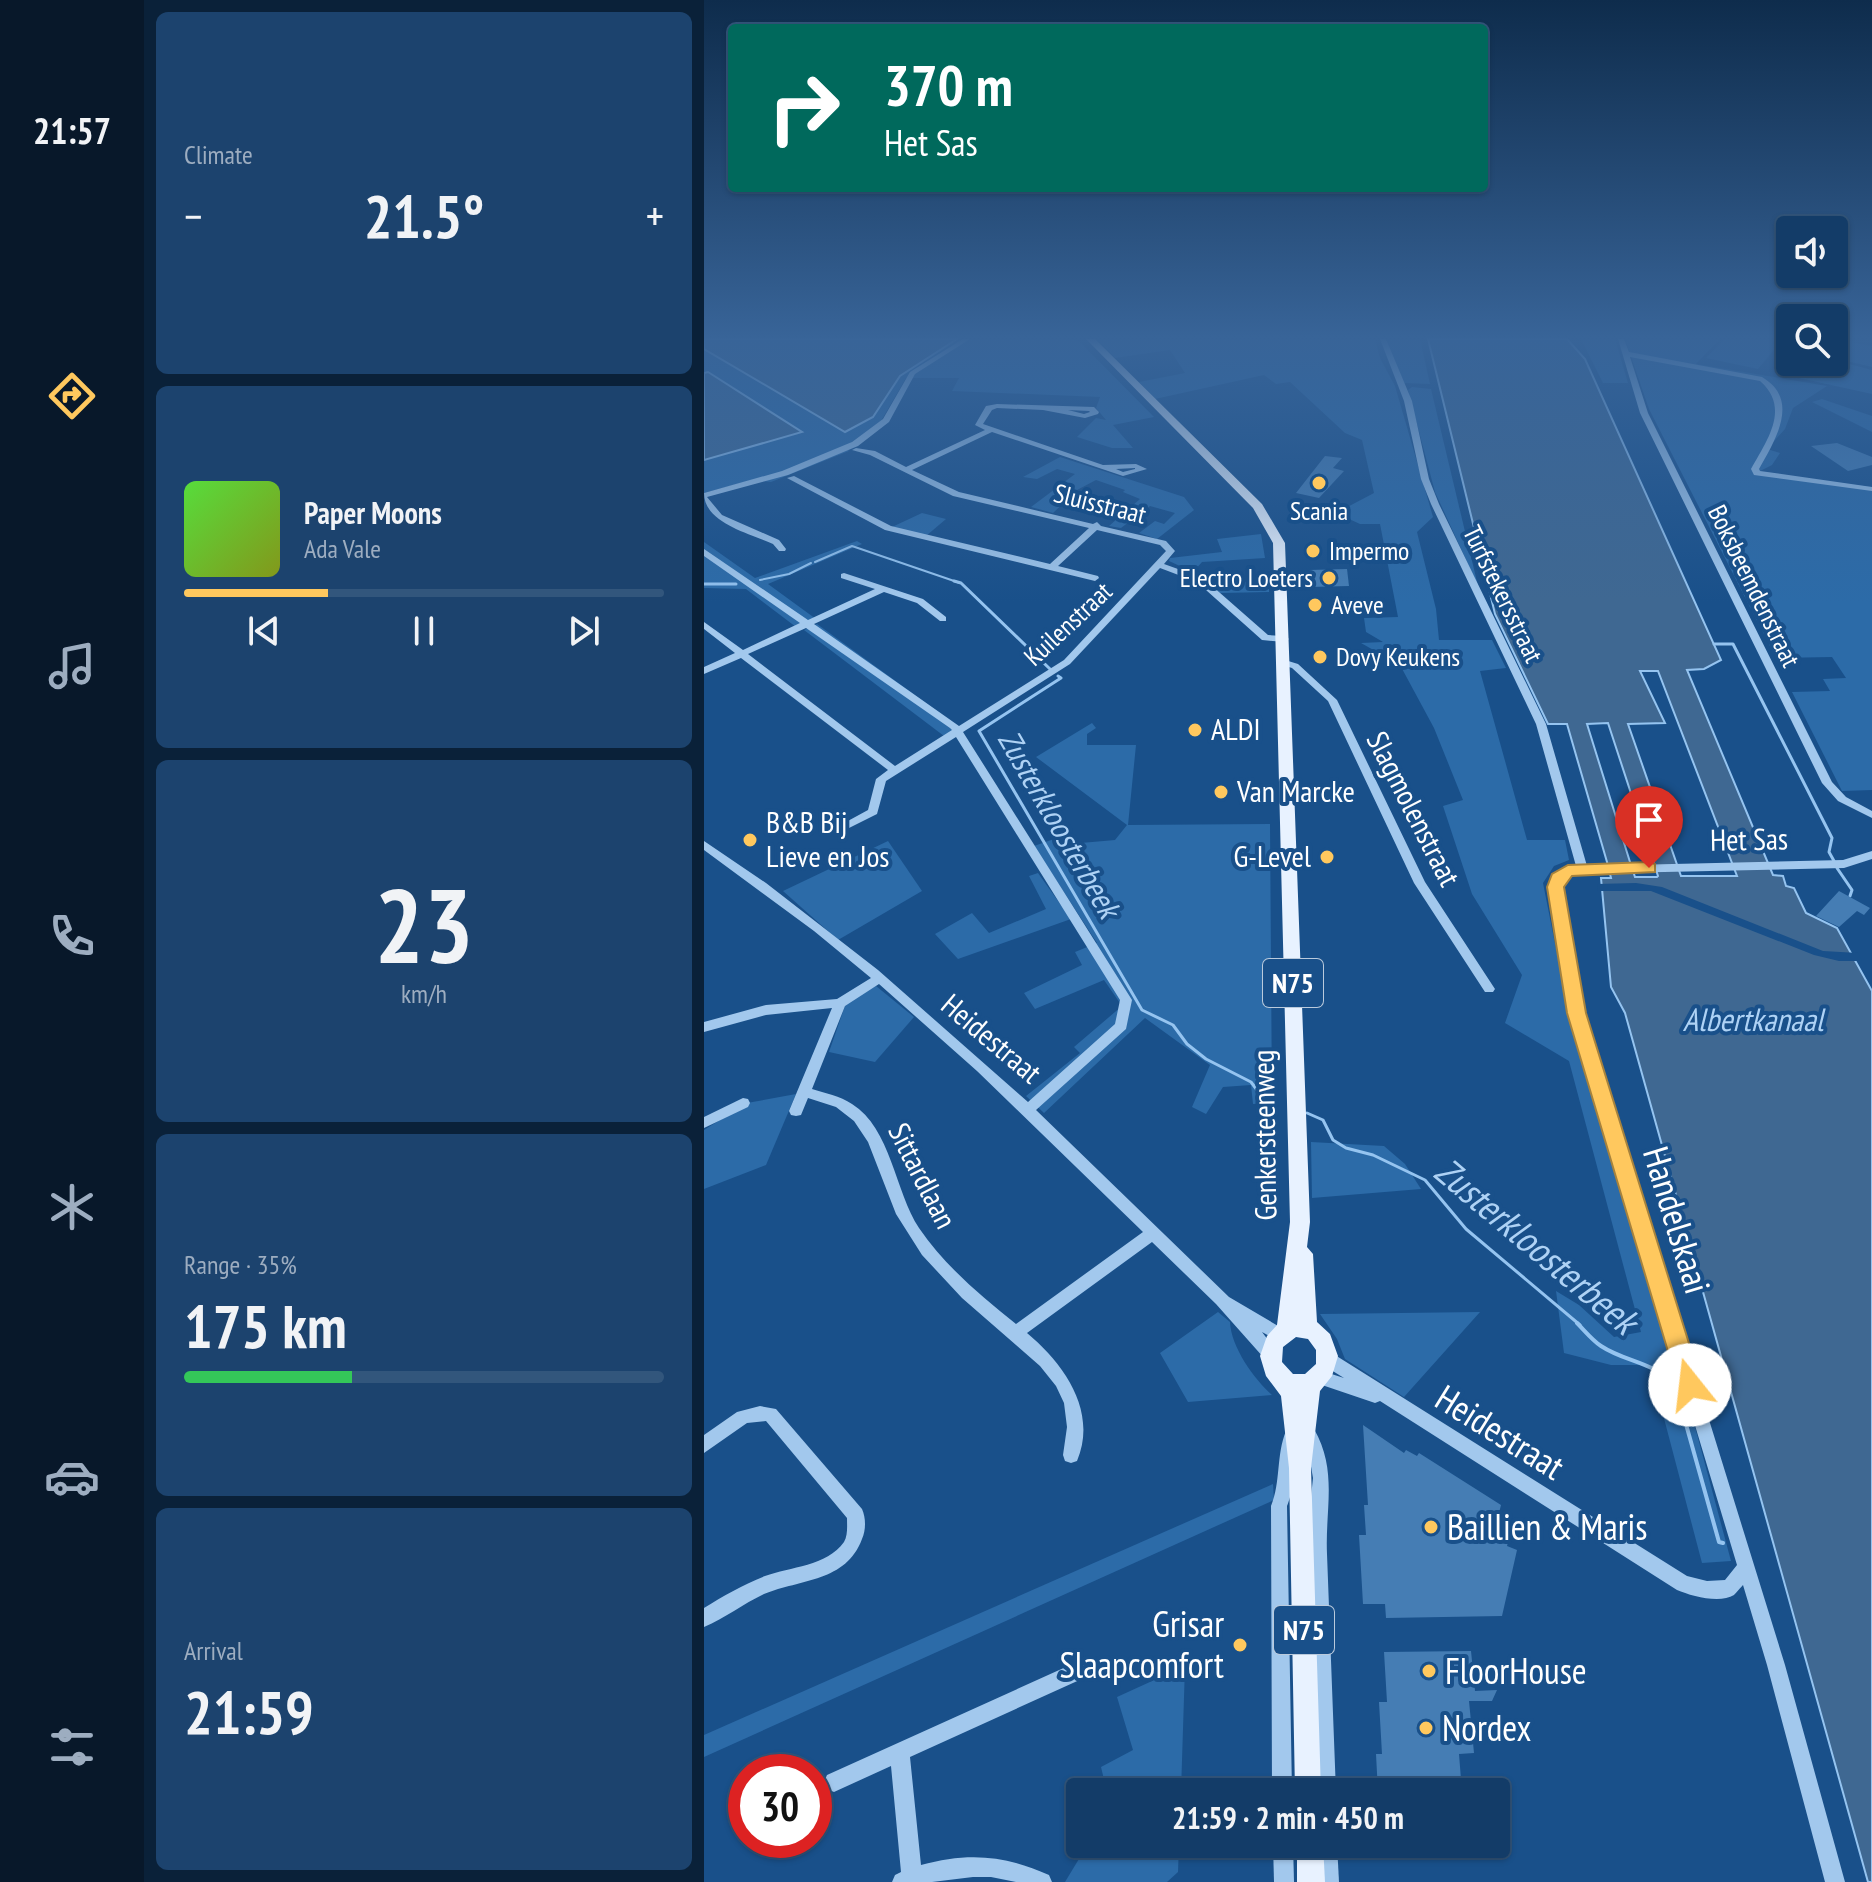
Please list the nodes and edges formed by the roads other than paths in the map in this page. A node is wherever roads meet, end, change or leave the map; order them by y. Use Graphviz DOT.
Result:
graph roads {
  1 [pos="878,427"];
  2 [pos="983,427"];
  3 [pos="1177,427"];
  4 [pos="1414,427"];
  5 [pos="1651,427"];
  6 [pos="1773,427"];
  7 [pos="990,430"];
  8 [pos="856,447"];
  9 [pos="1099,467"];
  10 [pos="905,470"];
  11 [pos="791,478"];
  12 [pos="746,485"];
  13 [pos="1872,489"];
  14 [pos="704,496"];
  15 [pos="1097,525"];
  16 [pos="782,549"];
  17 [pos="704,552"];
  18 [pos="1159,565"];
  19 [pos="1052,567"];
  20 [pos="844,576"];
  21 [pos="1095,578"];
  22 [pos="883,589"];
  23 [pos="943,619"];
  24 [pos="704,625"];
  25 [pos="808,626"];
  26 [pos="1284,639"];
  27 [pos="742,653"];
  28 [pos="1285,663"];
  29 [pos="704,671"];
  30 [pos="959,733"];
  31 [pos="894,770"];
  32 [pos="1872,815"];
  33 [pos="832,822"];
  34 [pos="704,845"];
  35 [pos="1870,856"];
  36 [pos="1588,869"];
  37 [pos="878,979"];
  38 [pos="1489,989"];
  39 [pos="840,1003"];
  40 [pos="704,1027"];
  41 [pos="805,1092"];
  42 [pos="743,1103"];
  43 [pos="1030,1108"];
  44 [pos="796,1111"];
  45 [pos="704,1123"];
  46 [pos="1153,1233"];
  47 [pos="1300,1238"];
  48 [pos="1018,1331"];
  49 [pos="1311,1331"];
  50 [pos="1279,1340"];
  51 [pos="1320,1373"];
  52 [pos="1284,1379"];
  53 [pos="1301,1434"];
  54 [pos="704,1445"];
  55 [pos="1071,1455"];
  56 [pos="1745,1569"];
  57 [pos="704,1618"];
  58 [pos="1088,1666"];
  59 [pos="900,1754"];
  60 [pos="1282,1778"];
  61 [pos="1308,1778"];
  62 [pos="1326,1778"];
  63 [pos="834,1782"];
  64 [pos="1283,1858"];
  65 [pos="1310,1858"];
  66 [pos="1328,1858"];
  67 [pos="907,1880"];
  68 [pos="1042,1882"];
  69 [pos="1284,1882"];
  70 [pos="1311,1882"];
  71 [pos="1329,1882"];
  72 [pos="1835,1882"];
  1 -- 8 [label="street"];
  2 -- 7 [label="street"];
  3 -- 26 [label="main road, Genkersteenweg / N75"];
  4 -- 36 [label="street, Turfstekersstraat"];
  5 -- 32 [label="street, Boksbeemdenstraat"];
  6 -- 13 [label="street"];
  7 -- 9 [label="street"];
  7 -- 10 [label="street"];
  8 -- 10 [label="street, Sluisstraat"];
  8 -- 11 [label="street"];
  8 -- 12 [label="street"];
  10 -- 15 [label="street, Sluisstraat"];
  11 -- 12 [label="street"];
  11 -- 19 [label="street"];
  12 -- 14 [label="street"];
  14 -- 16 [label="street"];
  15 -- 18 [label="street, Sluisstraat"];
  15 -- 19 [label="street"];
  17 -- 25 [label="street"];
  18 -- 26 [label="street, Sluisstraat"];
  18 -- 30 [label="street, Kuilenstraat"];
  19 -- 21 [label="street"];
  20 -- 22 [label="street"];
  22 -- 23 [label="street"];
  22 -- 25 [label="street"];
  24 -- 27 [label="street"];
  25 -- 27 [label="street"];
  25 -- 30 [label="street"];
  26 -- 28 [label="main road, Genkersteenweg / N75"];
  27 -- 29 [label="street"];
  27 -- 31 [label="street"];
  28 -- 38 [label="street, Slagmolenstraat"];
  28 -- 47 [label="main road, Genkersteenweg / N75"];
  30 -- 31 [label="street, Kuilenstraat"];
  30 -- 43 [label="street"];
  31 -- 33 [label="street"];
  34 -- 37 [label="street, Heidestraat"];
  35 -- 36 [label="street, Het Sas"];
  36 -- 56 [label="street, Handelskaai"];
  37 -- 39 [label="street"];
  37 -- 43 [label="street, Heidestraat"];
  39 -- 40 [label="street"];
  39 -- 41 [label="street"];
  41 -- 44 [label="street"];
  41 -- 48 [label="street, Sittardlaan"];
  42 -- 45 [label="street"];
  43 -- 46 [label="street, Heidestraat"];
  46 -- 48 [label="street"];
  46 -- 50 [label="street, Heidestraat"];
  47 -- 49 [label="main road, Genkersteenweg / N75"];
  47 -- 50 [label="main road, Genkersteenweg / N75"];
  48 -- 55 [label="street, Sittardlaan"];
  49 -- 50 [label="main road"];
  49 -- 51 [label="main road, Genkersteenweg / N75"];
  50 -- 52 [label="main road, N75"];
  51 -- 52 [label="main road"];
  51 -- 53 [label="main road, N75"];
  51 -- 56 [label="street, Heidestraat"];
  52 -- 53 [label="main road, N75"];
  53 -- 60 [label="street"];
  53 -- 61 [label="main road, N75"];
  53 -- 62 [label="street"];
  54 -- 57 [label="street"];
  56 -- 72 [label="street, Handelskaai"];
  58 -- 59 [label="street"];
  59 -- 63 [label="street"];
  59 -- 67 [label="street"];
  64 -- 69 [label="street"];
  65 -- 70 [label="main road"];
  66 -- 71 [label="street"];
  67 -- 68 [label="street"];
}
